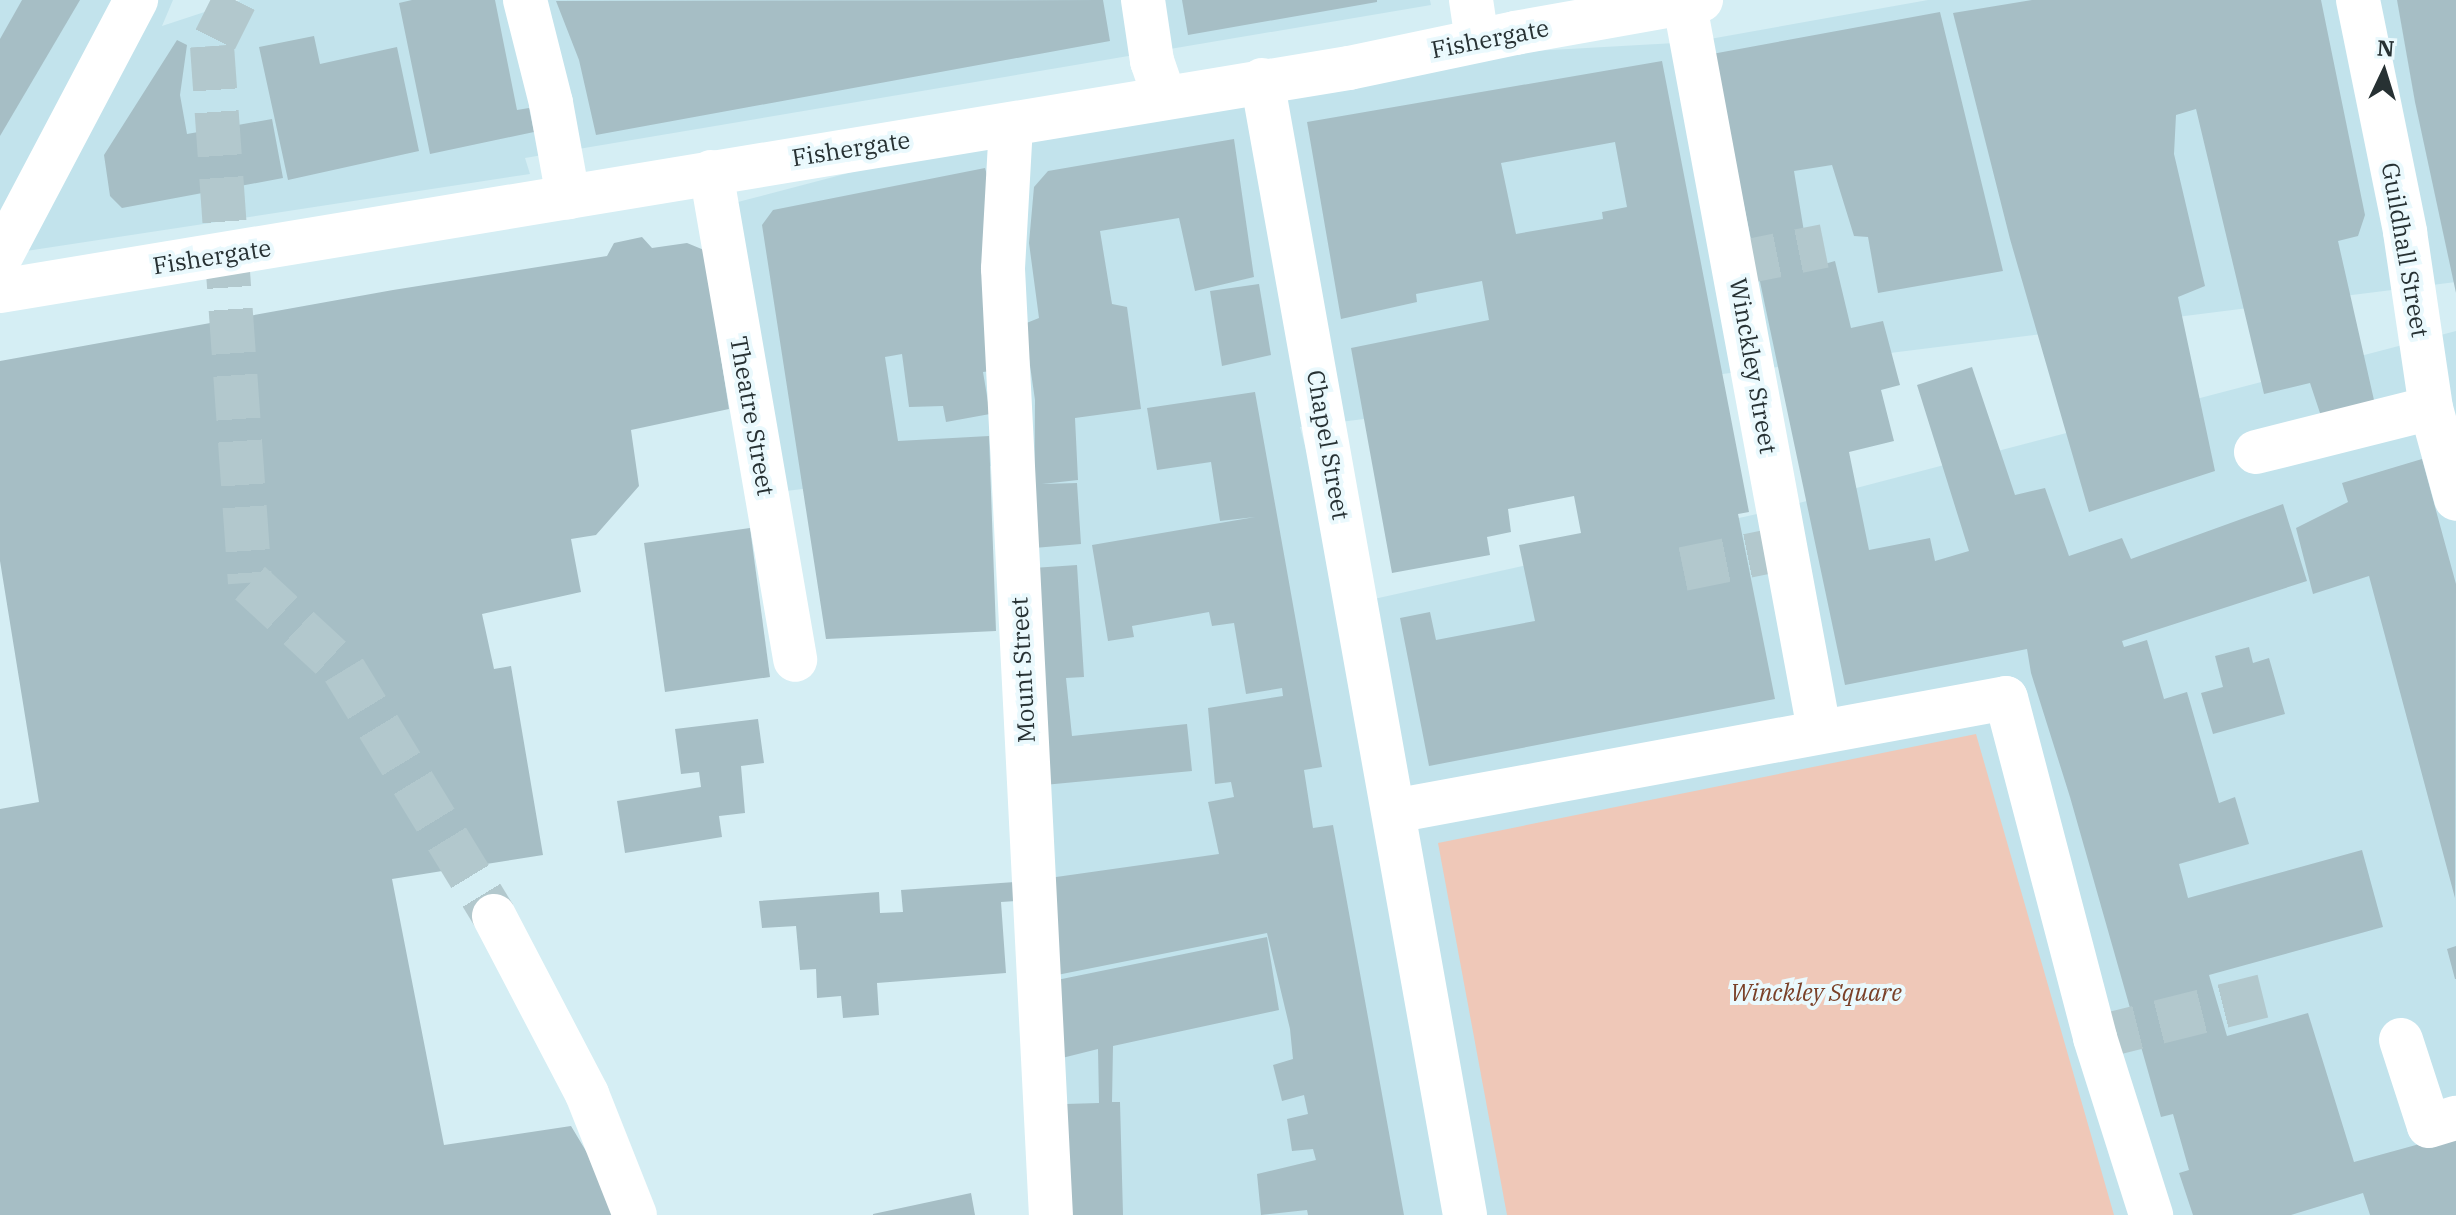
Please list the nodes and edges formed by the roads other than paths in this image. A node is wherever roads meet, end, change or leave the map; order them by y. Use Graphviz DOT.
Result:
graph roads {
  1 [pos="136,0"];
  2 [pos="525,0"];
  3 [pos="1143,0"];
  4 [pos="2358,0"];
  5 [pos="1690,1"];
  6 [pos="1474,20"];
  7 [pos="1262,80"];
  8 [pos="1164,95"];
  9 [pos="1011,125"];
  10 [pos="711,172"];
  11 [pos="568,197"];
  12 [pos="4,246"];
  13 [pos="0,291"];
  14 [pos="2431,408"];
  15 [pos="2256,452"];
  16 [pos="2456,499"];
  17 [pos="795,660"];
  18 [pos="1819,730"];
  19 [pos="1394,811"];
  20 [pos="494,916"];
  21 [pos="2401,1040"];
  22 [pos="554,1093"];
  23 [pos="2456,1118"];
  24 [pos="600,1131"];
  25 [pos="635,1215"];
  26 [pos="1051,1215"];
  27 [pos="1465,1215"];
  28 [pos="2151,1215"];
  1 -- 12 [label="street"];
  2 -- 11 [label="street"];
  3 -- 8 [label="street"];
  4 -- 14 [label="street, Guildhall Street"];
  5 -- 6 [label="street, Fishergate"];
  5 -- 18 [label="street, Winckley Street"];
  6 -- 7 [label="street, Fishergate"];
  7 -- 8 [label="street, Fishergate"];
  7 -- 19 [label="street, Chapel Street"];
  8 -- 9 [label="street, Fishergate"];
  9 -- 10 [label="street, Fishergate"];
  9 -- 26 [label="street, Mount Street"];
  10 -- 11 [label="street, Fishergate"];
  10 -- 17 [label="street, Theatre Street"];
  11 -- 13 [label="street, Fishergate"];
  14 -- 15 [label="street"];
  14 -- 16 [label="street, Guildhall Street"];
  18 -- 19 [label="street"];
  18 -- 28 [label="street"];
  19 -- 27 [label="street"];
  20 -- 24 [label="street"];
  21 -- 23 [label="street"];
  22 -- 24 [label="street"];
  24 -- 25 [label="street"];
}
